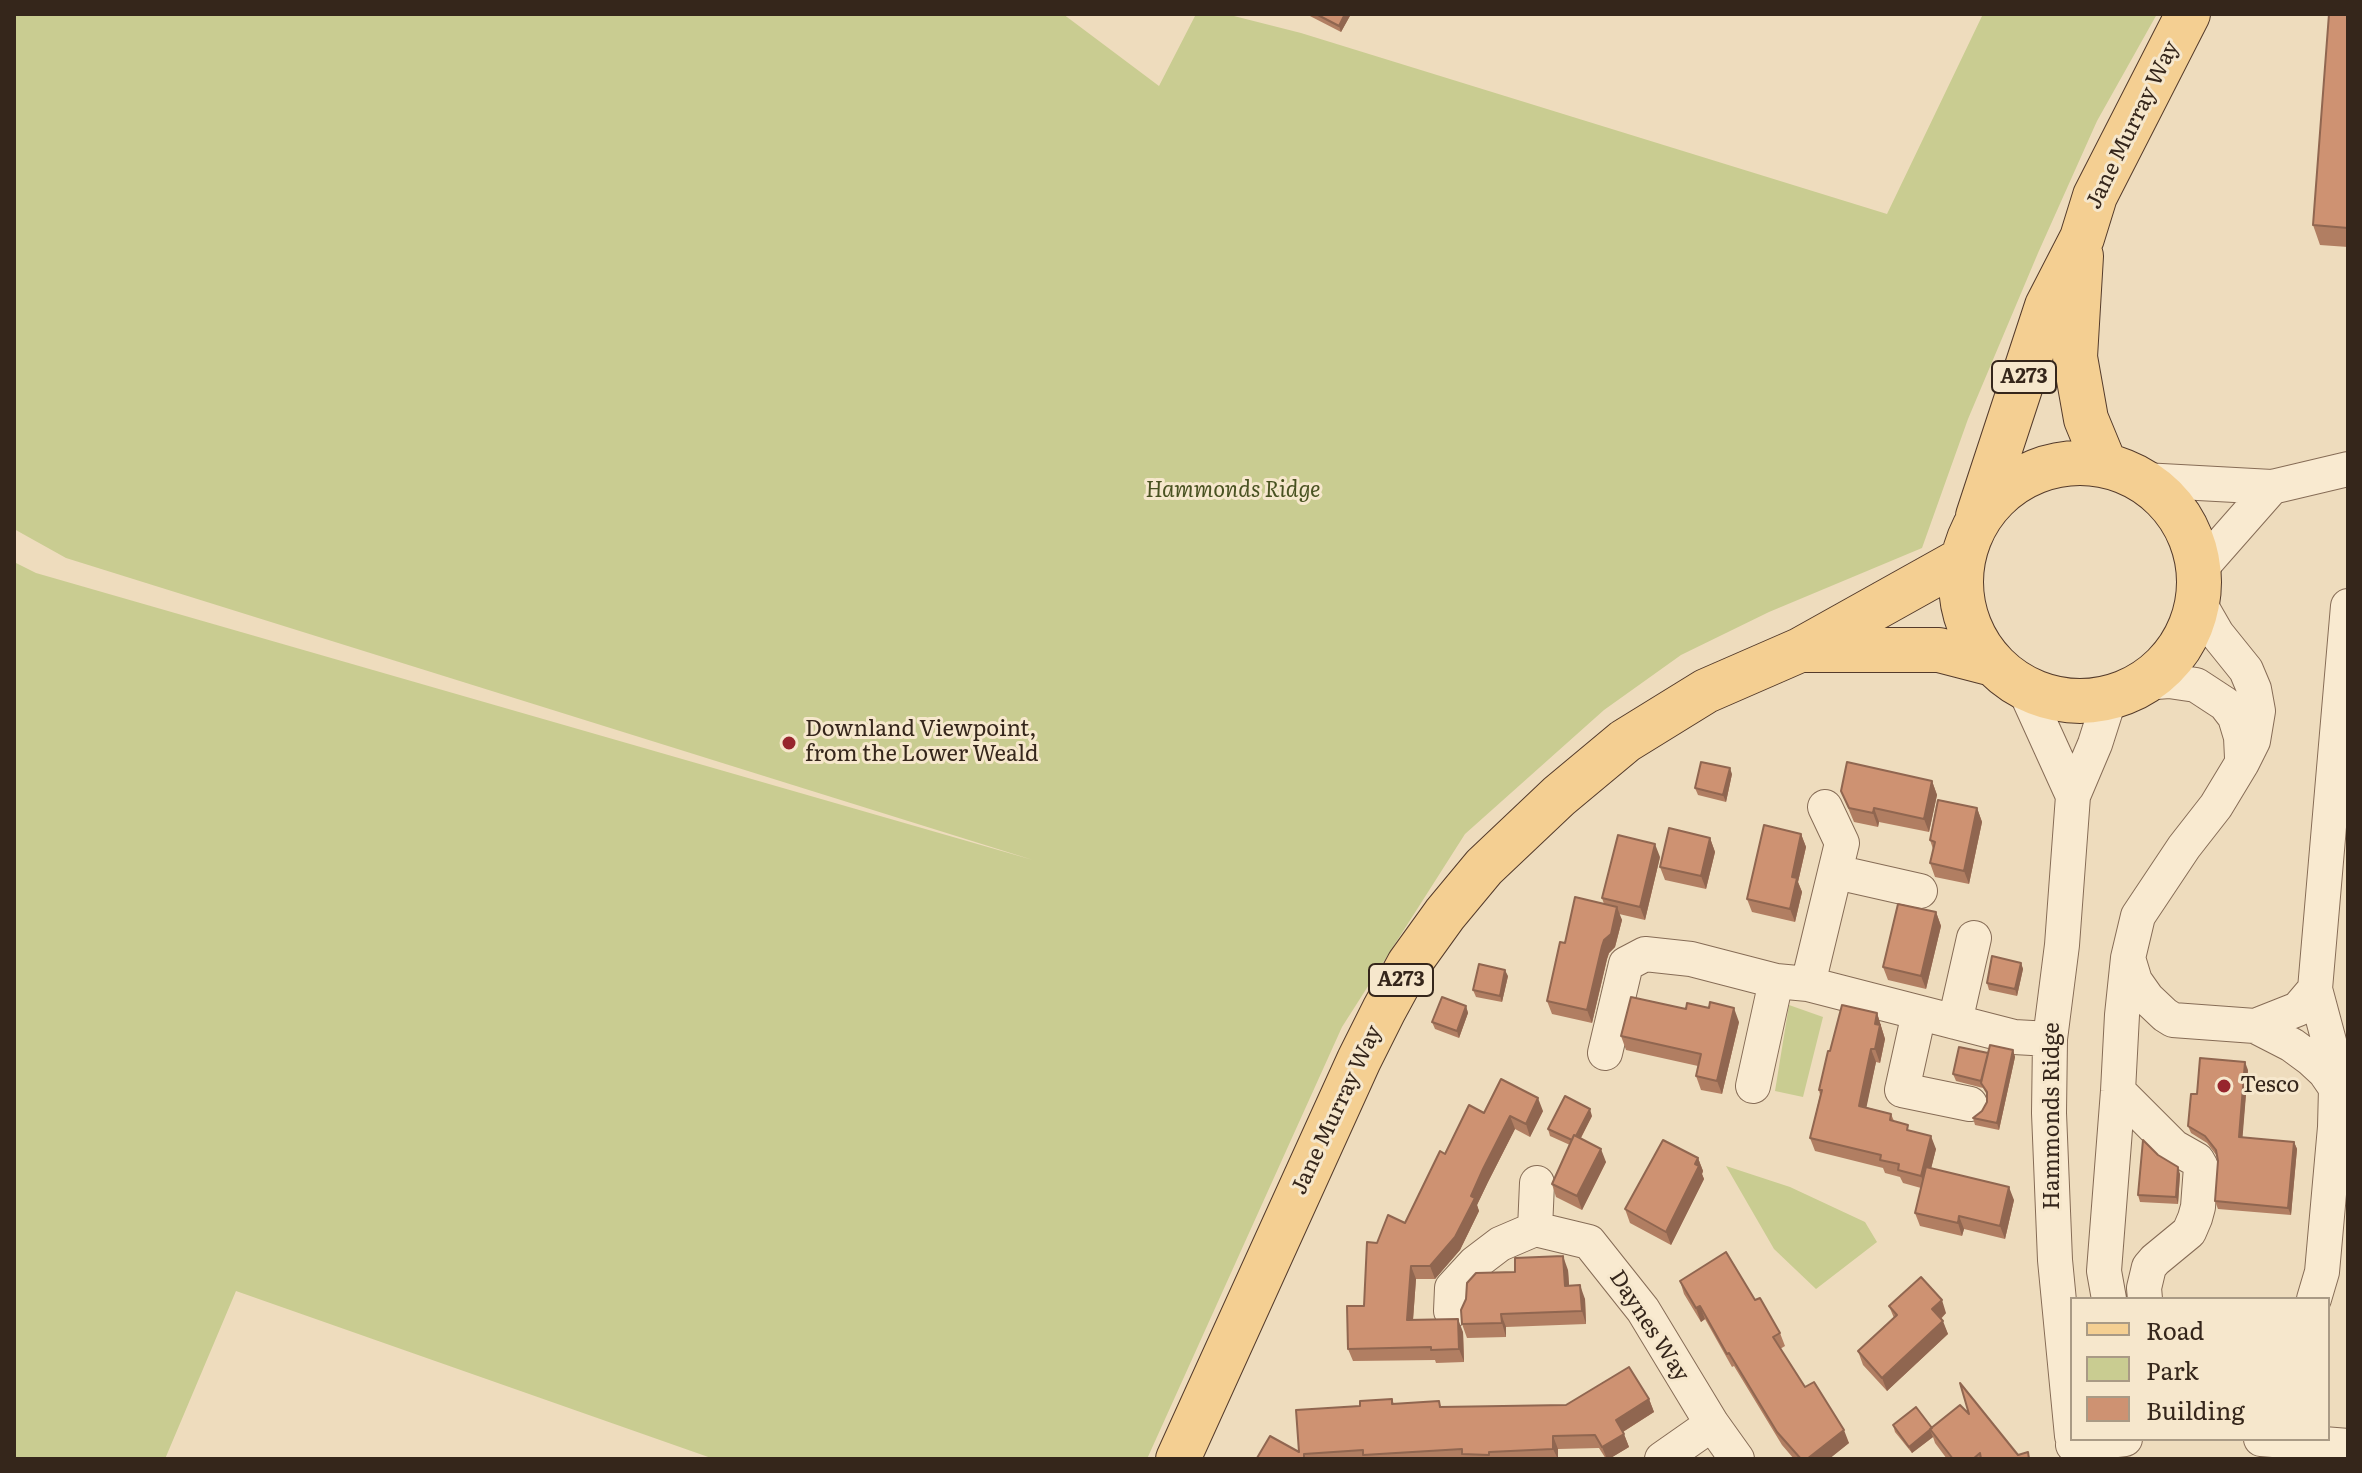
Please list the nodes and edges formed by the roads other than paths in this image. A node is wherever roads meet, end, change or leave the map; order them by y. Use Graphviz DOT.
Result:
graph roads {
  1 [pos="2188,14"];
  2 [pos="2082,238"];
  3 [pos="2348,469"];
  4 [pos="2124,472"];
  5 [pos="2272,487"];
  6 [pos="1970,540"];
  7 [pos="2198,585"];
  8 [pos="2348,606"];
  9 [pos="1800,650"];
  10 [pos="2008,676"];
  11 [pos="2126,690"];
  12 [pos="2242,763"];
  13 [pos="2073,796"];
  14 [pos="1825,807"];
  15 [pos="1836,872"];
  16 [pos="1920,891"];
  17 [pos="1975,952"];
  18 [pos="2128,958"];
  19 [pos="1792,982"];
  20 [pos="2315,989"];
  21 [pos="1919,1013"];
  22 [pos="2173,1020"];
  23 [pos="1955,1022"];
  24 [pos="2255,1026"];
  25 [pos="2050,1039"];
  26 [pos="1605,1053"];
  27 [pos="2119,1083"];
  28 [pos="1753,1086"];
  29 [pos="2336,1088"];
  30 [pos="1970,1104"];
  31 [pos="1537,1183"];
  32 [pos="1535,1229"];
  33 [pos="2318,1285"];
  34 [pos="2148,1295"];
  35 [pos="2109,1297"];
  36 [pos="1451,1311"];
  37 [pos="2070,1414"];
  38 [pos="1712,1424"];
  39 [pos="2108,1441"];
  40 [pos="2268,1441"];
  41 [pos="2073,1445"];
  42 [pos="2348,1446"];
  43 [pos="2304,1451"];
  44 [pos="1178,1459"];
  45 [pos="1662,1459"];
  46 [pos="1737,1459"];
  1 -- 2 [label="main road, Jane Murray Way / A273"];
  2 -- 4 [label="main road, Jane Murray Way / A273"];
  2 -- 6 [label="main road, Jane Murray Way / A273"];
  3 -- 5 [label="street"];
  4 -- 5 [label="street"];
  4 -- 6 [label="main road"];
  4 -- 7 [label="main road"];
  5 -- 7 [label="street"];
  6 -- 9 [label="main road, Jane Murray Way / A273"];
  6 -- 10 [label="main road"];
  7 -- 11 [label="main road"];
  7 -- 12 [label="street"];
  8 -- 20 [label="street"];
  9 -- 10 [label="main road, Jane Murray Way / A273"];
  9 -- 44 [label="main road, Jane Murray Way / A273"];
  10 -- 11 [label="main road"];
  10 -- 13 [label="street, Hammonds Ridge"];
  11 -- 12 [label="street"];
  11 -- 13 [label="street, Hammonds Ridge"];
  12 -- 18 [label="street"];
  13 -- 25 [label="street, Hammonds Ridge"];
  14 -- 15 [label="street"];
  15 -- 16 [label="street"];
  15 -- 19 [label="street"];
  17 -- 23 [label="street"];
  18 -- 22 [label="street"];
  18 -- 27 [label="street"];
  19 -- 21 [label="street"];
  19 -- 26 [label="street"];
  19 -- 28 [label="street"];
  20 -- 24 [label="street"];
  20 -- 29 [label="street"];
  21 -- 23 [label="street"];
  21 -- 30 [label="street"];
  22 -- 24 [label="street"];
  22 -- 27 [label="street"];
  23 -- 25 [label="street"];
  24 -- 29 [label="street"];
  25 -- 37 [label="street, Hammonds Ridge"];
  27 -- 34 [label="street"];
  27 -- 35 [label="street"];
  29 -- 33 [label="street"];
  31 -- 32 [label="street"];
  32 -- 36 [label="street"];
  32 -- 38 [label="street, Daynes Way"];
  38 -- 45 [label="street"];
  38 -- 46 [label="street, Daynes Way"];
  39 -- 41 [label="street"];
  40 -- 43 [label="street"];
  42 -- 43 [label="street"];
}
